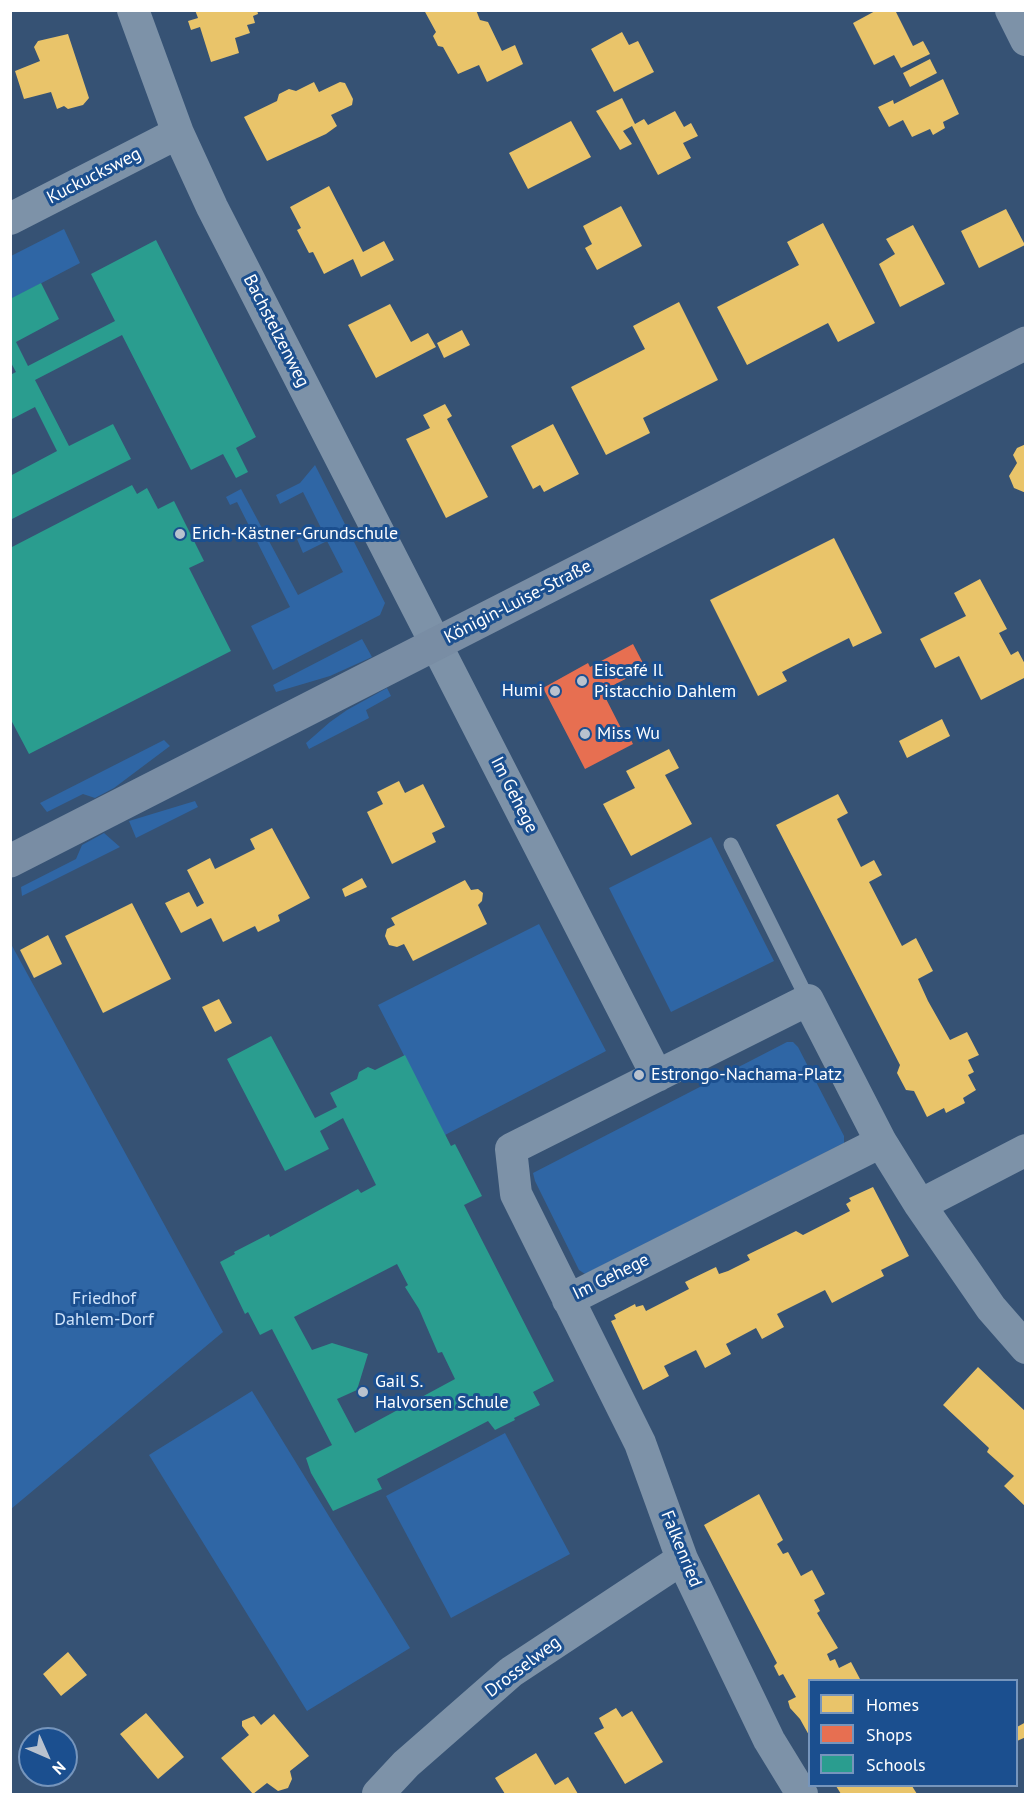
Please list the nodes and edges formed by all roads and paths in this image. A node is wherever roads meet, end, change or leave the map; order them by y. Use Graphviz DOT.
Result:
graph roads {
  1 [pos="133,10"];
  2 [pos="1011,10"];
  3 [pos="1026,40"];
  4 [pos="178,133"];
  5 [pos="10,219"];
  6 [pos="1026,343"];
  7 [pos="437,643"];
  8 [pos="731,846"];
  9 [pos="10,861"];
  10 [pos="808,1000"];
  11 [pos="657,1076"];
  12 [pos="881,1142"];
  13 [pos="1026,1150"];
  14 [pos="920,1205"];
  15 [pos="568,1300"];
  16 [pos="1026,1348"];
  17 [pos="682,1560"];
  18 [pos="378,1794"];
  19 [pos="802,1794"];
  1 -- 4 [label="street, Bachstelzenweg"];
  2 -- 3 [label="street"];
  4 -- 5 [label="street, Kuckucksweg"];
  4 -- 7 [label="street, Bachstelzenweg"];
  6 -- 7 [label="main road, Königin-Luise-Straße"];
  7 -- 9 [label="main road, Königin-Luise-Straße"];
  7 -- 11 [label="street, Im Gehege"];
  8 -- 10 [label="lane"];
  10 -- 11 [label="street, Im Gehege"];
  10 -- 12 [label="street"];
  11 -- 15 [label="street, Im Gehege"];
  12 -- 14 [label="street"];
  12 -- 15 [label="street, Im Gehege"];
  13 -- 14 [label="street"];
  14 -- 16 [label="street"];
  15 -- 17 [label="street, Falkenried"];
  17 -- 18 [label="street, Drosselweg"];
  17 -- 19 [label="street, Falkenried"];
}
